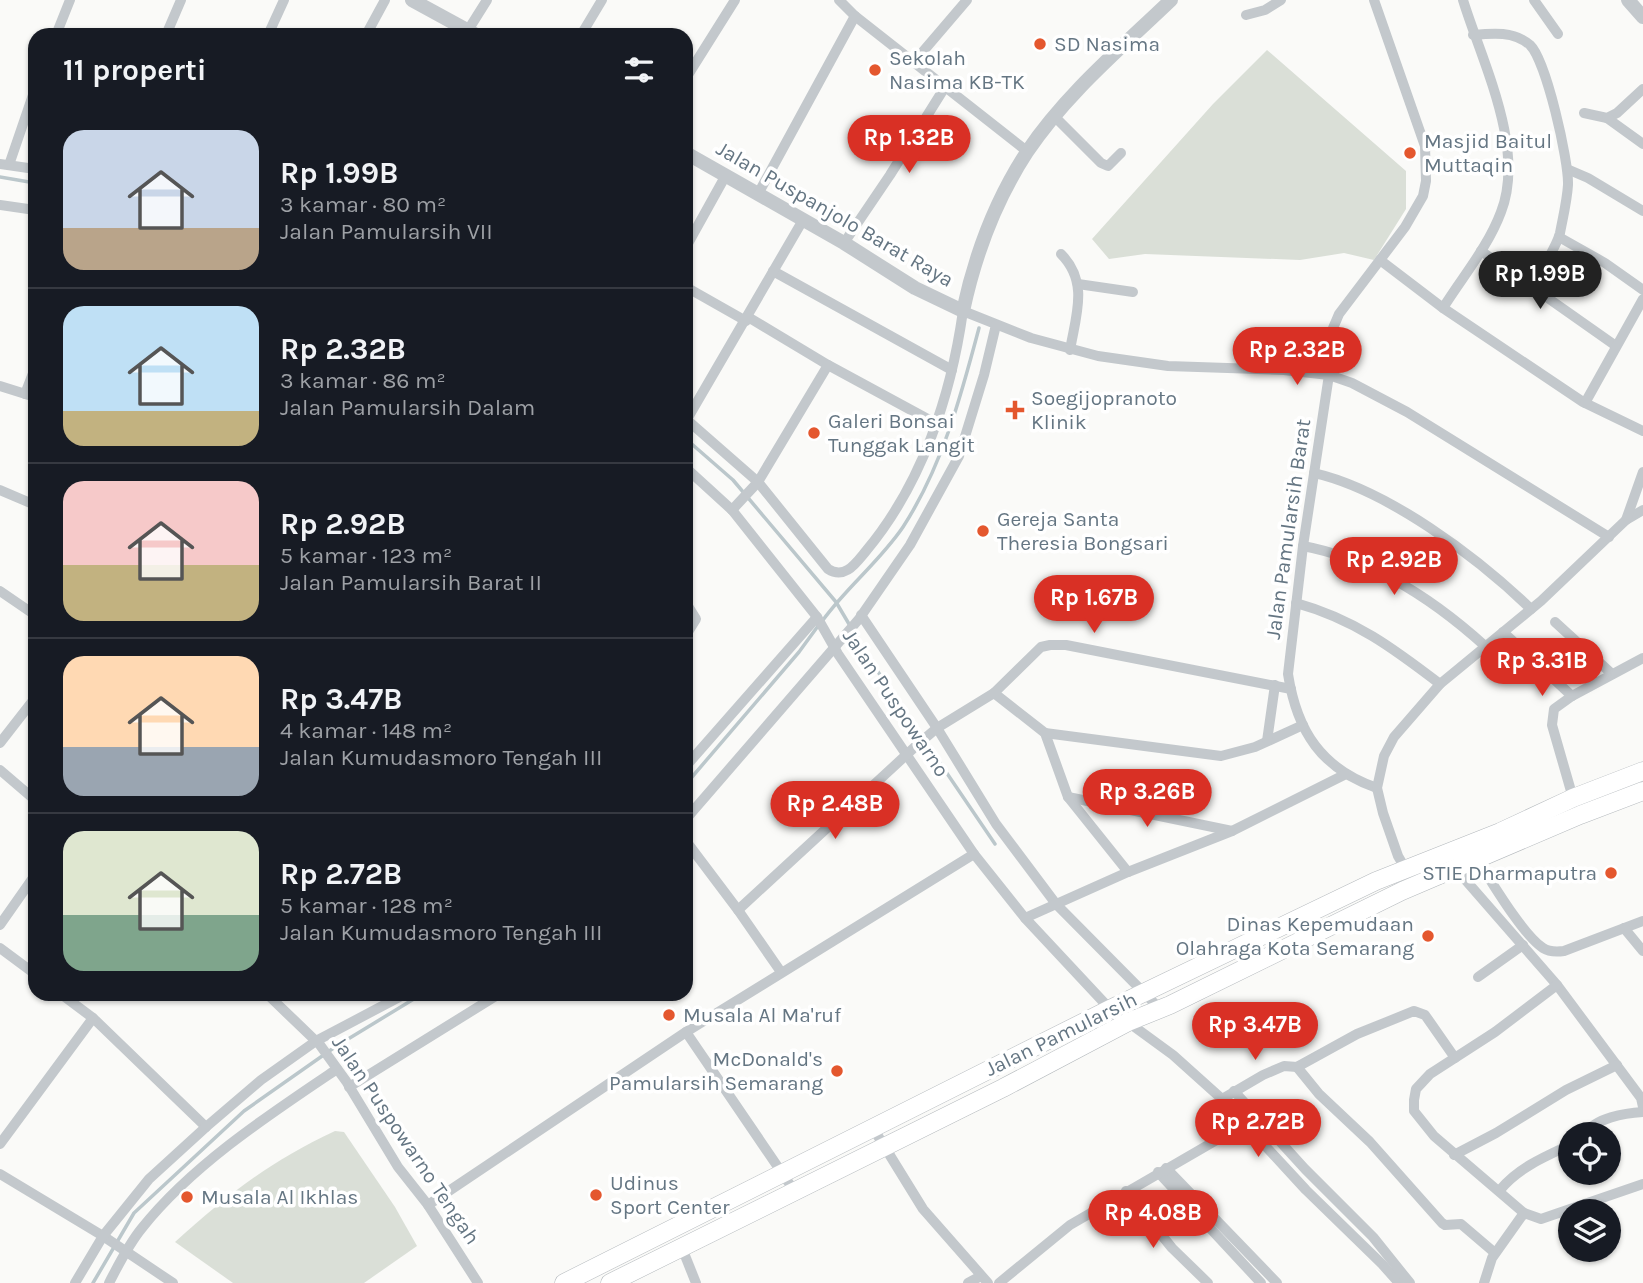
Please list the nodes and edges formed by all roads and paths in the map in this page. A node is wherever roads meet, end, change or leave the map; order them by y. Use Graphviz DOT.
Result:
graph roads {
  1 [pos="70,0"];
  2 [pos="181,0"];
  3 [pos="284,0"];
  4 [pos="385,0"];
  5 [pos="412,0"];
  6 [pos="487,0"];
  7 [pos="601,0"];
  8 [pos="735,0"];
  9 [pos="967,0"];
  10 [pos="1171,0"];
  11 [pos="1281,0"];
  12 [pos="1374,0"];
  13 [pos="1463,0"];
  14 [pos="1534,0"];
  15 [pos="843,1"];
  16 [pos="1246,15"];
  17 [pos="855,16"];
  18 [pos="59,28"];
  19 [pos="169,28"];
  20 [pos="271,28"];
  21 [pos="370,28"];
  22 [pos="461,28"];
  23 [pos="473,28"];
  24 [pos="585,28"];
  25 [pos="1558,34"];
  26 [pos="1473,35"];
  27 [pos="914,62"];
  28 [pos="693,67"];
  29 [pos="945,87"];
  30 [pos="1643,89"];
  31 [pos="28,107"];
  32 [pos="1584,113"];
  33 [pos="1055,117"];
  34 [pos="1607,118"];
  35 [pos="1643,144"];
  36 [pos="1027,152"];
  37 [pos="1121,153"];
  38 [pos="693,157"];
  39 [pos="5,165"];
  40 [pos="28,168"];
  41 [pos="1567,169"];
  42 [pos="726,175"];
  43 [pos="758,194"];
  44 [pos="0,205"];
  45 [pos="28,209"];
  46 [pos="1643,211"];
  47 [pos="803,220"];
  48 [pos="693,234"];
  49 [pos="1559,237"];
  50 [pos="844,243"];
  51 [pos="1481,251"];
  52 [pos="1061,254"];
  53 [pos="1380,260"];
  54 [pos="773,271"];
  55 [pos="1078,284"];
  56 [pos="1532,285"];
  57 [pos="1643,290"];
  58 [pos="693,292"];
  59 [pos="1133,292"];
  60 [pos="1643,299"];
  61 [pos="1443,308"];
  62 [pos="963,311"];
  63 [pos="747,319"];
  64 [pos="996,325"];
  65 [pos="1616,346"];
  66 [pos="1070,350"];
  67 [pos="828,365"];
  68 [pos="952,370"];
  69 [pos="1325,374"];
  70 [pos="0,386"];
  71 [pos="28,394"];
  72 [pos="1585,403"];
  73 [pos="693,408"];
  74 [pos="935,423"];
  75 [pos="693,426"];
  76 [pos="1643,430"];
  77 [pos="1643,472"];
  78 [pos="1314,473"];
  79 [pos="693,474"];
  80 [pos="756,484"];
  81 [pos="0,490"];
  82 [pos="28,502"];
  83 [pos="732,509"];
  84 [pos="1643,510"];
  85 [pos="1626,520"];
  86 [pos="1609,537"];
  87 [pos="1303,545"];
  88 [pos="0,591"];
  89 [pos="1296,603"];
  90 [pos="1531,609"];
  91 [pos="28,610"];
  92 [pos="860,617"];
  93 [pos="819,620"];
  94 [pos="1555,622"];
  95 [pos="1503,632"];
  96 [pos="835,642"];
  97 [pos="1485,646"];
  98 [pos="1643,658"];
  99 [pos="1612,674"];
  100 [pos="1440,684"];
  101 [pos="1275,685"];
  102 [pos="1291,689"];
  103 [pos="994,693"];
  104 [pos="1572,696"];
  105 [pos="28,707"];
  106 [pos="1303,724"];
  107 [pos="935,730"];
  108 [pos="1045,733"];
  109 [pos="1267,741"];
  110 [pos="0,743"];
  111 [pos="910,751"];
  112 [pos="693,758"];
  113 [pos="0,770"];
  114 [pos="1643,771"];
  115 [pos="1346,775"];
  116 [pos="1377,788"];
  117 [pos="1643,791"];
  118 [pos="28,794"];
  119 [pos="1068,797"];
  120 [pos="1573,799"];
  121 [pos="693,811"];
  122 [pos="1232,831"];
  123 [pos="693,852"];
  124 [pos="974,854"];
  125 [pos="1477,859"];
  126 [pos="1405,868"];
  127 [pos="1455,868"];
  128 [pos="1128,872"];
  129 [pos="28,885"];
  130 [pos="1056,904"];
  131 [pos="738,910"];
  132 [pos="1025,918"];
  133 [pos="1643,921"];
  134 [pos="0,925"];
  135 [pos="1624,928"];
  136 [pos="1523,945"];
  137 [pos="0,948"];
  138 [pos="1643,951"];
  139 [pos="28,969"];
  140 [pos="781,972"];
  141 [pos="1478,977"];
  142 [pos="1557,985"];
  143 [pos="1144,993"];
  144 [pos="70,1001"];
  145 [pos="274,1001"];
  146 [pos="393,1001"];
  147 [pos="488,1001"];
  148 [pos="1110,1009"];
  149 [pos="1160,1009"];
  150 [pos="93,1018"];
  151 [pos="1128,1022"];
  152 [pos="686,1032"];
  153 [pos="318,1043"];
  154 [pos="1455,1058"];
  155 [pos="1617,1065"];
  156 [pos="335,1067"];
  157 [pos="1297,1067"];
  158 [pos="349,1087"];
  159 [pos="1234,1091"];
  160 [pos="1222,1099"];
  161 [pos="1642,1104"];
  162 [pos="1602,1122"];
  163 [pos="1246,1123"];
  164 [pos="1264,1124"];
  165 [pos="206,1127"];
  166 [pos="873,1128"];
  167 [pos="1254,1132"];
  168 [pos="0,1144"];
  169 [pos="883,1147"];
  170 [pos="1558,1150"];
  171 [pos="1454,1155"];
  172 [pos="1162,1170"];
  173 [pos="783,1173"];
  174 [pos="0,1174"];
  175 [pos="1643,1184"];
  176 [pos="1500,1190"];
  177 [pos="1126,1191"];
  178 [pos="795,1192"];
  179 [pos="428,1205"];
  180 [pos="1524,1213"];
  181 [pos="1352,1216"];
  182 [pos="1342,1225"];
  183 [pos="104,1237"];
  184 [pos="682,1248"];
  185 [pos="124,1250"];
  186 [pos="1496,1254"];
  187 [pos="1387,1261"];
  188 [pos="630,1278"];
  189 [pos="984,1279"];
  190 [pos="1406,1282"];
  191 [pos="75,1283"];
  192 [pos="109,1283"];
  193 [pos="173,1283"];
  194 [pos="478,1283"];
  195 [pos="564,1283"];
  196 [pos="610,1283"];
  197 [pos="696,1283"];
  198 [pos="968,1283"];
  199 [pos="999,1283"];
  200 [pos="1208,1283"];
  201 [pos="1261,1283"];
  202 [pos="1277,1283"];
  203 [pos="1484,1283"];
  1 -- 18 [label="street"];
  2 -- 19 [label="street"];
  3 -- 20 [label="street"];
  4 -- 21 [label="street"];
  5 -- 22 [label="street"];
  6 -- 23 [label="street"];
  7 -- 24 [label="street"];
  8 -- 28 [label="street"];
  9 -- 27 [label="street"];
  10 -- 33 [label="street"];
  11 -- 16 [label="street"];
  12 -- 53 [label="street, Jalan Pamularsih Barat"];
  13 -- 26 [label="street"];
  14 -- 25 [label="street"];
  15 -- 17 [label="street"];
  17 -- 27 [label="street"];
  17 -- 43 [label="street"];
  26 -- 41 [label="street"];
  26 -- 51 [label="street"];
  27 -- 29 [label="street"];
  29 -- 36 [label="street"];
  29 -- 50 [label="street"];
  30 -- 34 [label="street"];
  31 -- 39 [label="street"];
  32 -- 34 [label="street"];
  33 -- 36 [label="street"];
  33 -- 37 [label="street"];
  34 -- 35 [label="street"];
  36 -- 62 [label="street"];
  38 -- 42 [label="street, Jalan Puspanjolo Barat Raya"];
  39 -- 40 [label="street"];
  41 -- 46 [label="street"];
  41 -- 49 [label="street"];
  42 -- 43 [label="street, Jalan Puspanjolo Barat Raya"];
  42 -- 48 [label="street"];
  43 -- 47 [label="street, Jalan Puspanjolo Barat Raya"];
  44 -- 45 [label="street"];
  47 -- 50 [label="street, Jalan Puspanjolo Barat Raya"];
  47 -- 54 [label="street"];
  49 -- 56 [label="street"];
  49 -- 57 [label="street"];
  50 -- 62 [label="street, Jalan Puspanjolo Barat Raya"];
  51 -- 56 [label="street"];
  51 -- 61 [label="street"];
  52 -- 55 [label="street"];
  53 -- 61 [label="street"];
  53 -- 69 [label="street, Jalan Pamularsih Barat"];
  54 -- 63 [label="street"];
  54 -- 68 [label="street"];
  55 -- 59 [label="street"];
  55 -- 66 [label="street"];
  56 -- 65 [label="street"];
  58 -- 63 [label="street"];
  60 -- 65 [label="street"];
  61 -- 72 [label="street"];
  62 -- 64 [label="street"];
  62 -- 68 [label="street"];
  63 -- 67 [label="street"];
  63 -- 73 [label="street"];
  64 -- 66 [label="street"];
  64 -- 92 [label="street"];
  65 -- 72 [label="street"];
  66 -- 69 [label="street"];
  67 -- 74 [label="street"];
  67 -- 80 [label="street"];
  68 -- 74 [label="street"];
  69 -- 78 [label="street, Jalan Pamularsih Barat"];
  69 -- 86 [label="street"];
  70 -- 71 [label="street"];
  72 -- 76 [label="street"];
  74 -- 80 [label="street"];
  75 -- 80 [label="street"];
  77 -- 85 [label="street"];
  78 -- 87 [label="street, Jalan Pamularsih Barat"];
  78 -- 90 [label="street"];
  79 -- 83 [label="street, Jalan Puspowarno"];
  80 -- 83 [label="street"];
  81 -- 82 [label="street"];
  83 -- 93 [label="street, Jalan Puspowarno"];
  84 -- 85 [label="street"];
  85 -- 86 [label="street"];
  86 -- 90 [label="street"];
  87 -- 89 [label="street, Jalan Pamularsih Barat"];
  87 -- 97 [label="street"];
  88 -- 91 [label="street"];
  89 -- 100 [label="street"];
  89 -- 102 [label="street, Jalan Pamularsih Barat"];
  90 -- 95 [label="street"];
  92 -- 96 [label="street"];
  92 -- 107 [label="street"];
  93 -- 96 [label="street, Jalan Puspowarno"];
  93 -- 112 [label="street"];
  94 -- 99 [label="street"];
  95 -- 97 [label="street"];
  95 -- 104 [label="street"];
  96 -- 111 [label="street, Jalan Puspowarno"];
  96 -- 121 [label="street"];
  97 -- 100 [label="street"];
  98 -- 99 [label="street"];
  99 -- 104 [label="street"];
  100 -- 116 [label="street"];
  101 -- 102 [label="street"];
  101 -- 103 [label="street"];
  101 -- 109 [label="street"];
  102 -- 106 [label="street, Jalan Pamularsih Barat"];
  103 -- 107 [label="street"];
  103 -- 108 [label="street"];
  104 -- 120 [label="street"];
  105 -- 110 [label="street"];
  106 -- 109 [label="street"];
  106 -- 115 [label="street, Jalan Pamularsih Barat"];
  107 -- 111 [label="street"];
  107 -- 130 [label="street"];
  108 -- 109 [label="street"];
  108 -- 119 [label="street"];
  111 -- 124 [label="street, Jalan Puspowarno"];
  111 -- 131 [label="street"];
  113 -- 118 [label="street"];
  114 -- 120 [label="highway, Jalan Pamularsih"];
  115 -- 116 [label="street, Jalan Pamularsih Barat"];
  115 -- 122 [label="street"];
  116 -- 126 [label="street"];
  117 -- 125 [label="highway, Jalan Pamularsih"];
  119 -- 122 [label="street"];
  119 -- 128 [label="street"];
  120 -- 126 [label="highway, Jalan Pamularsih"];
  122 -- 128 [label="street"];
  123 -- 131 [label="street"];
  124 -- 132 [label="street, Jalan Puspowarno"];
  124 -- 140 [label="street"];
  125 -- 127 [label="highway, Jalan Pamularsih"];
  125 -- 135 [label="street"];
  126 -- 143 [label="highway, Jalan Pamularsih"];
  127 -- 136 [label="street"];
  127 -- 149 [label="highway, Jalan Pamularsih"];
  128 -- 130 [label="street"];
  129 -- 134 [label="street"];
  130 -- 132 [label="street"];
  130 -- 143 [label="street"];
  131 -- 140 [label="street"];
  132 -- 148 [label="street, Jalan Puspowarno"];
  133 -- 135 [label="street"];
  135 -- 138 [label="street"];
  136 -- 141 [label="street"];
  136 -- 142 [label="street"];
  137 -- 139 [label="street"];
  140 -- 152 [label="street"];
  142 -- 154 [label="street"];
  142 -- 155 [label="street"];
  143 -- 148 [label="highway, Jalan Pamularsih"];
  143 -- 149 [label="street"];
  144 -- 150 [label="street"];
  145 -- 153 [label="street, Jalan Puspowarno Tengah"];
  146 -- 153 [label="street"];
  147 -- 158 [label="street"];
  148 -- 151 [label="street, Jalan Puspowarno"];
  148 -- 166 [label="highway, Jalan Pamularsih"];
  149 -- 151 [label="highway, Jalan Pamularsih"];
  150 -- 165 [label="street"];
  150 -- 168 [label="street"];
  151 -- 160 [label="street, Jalan Puspowarno"];
  151 -- 169 [label="highway, Jalan Pamularsih"];
  152 -- 173 [label="street"];
  152 -- 179 [label="street"];
  153 -- 156 [label="street, Jalan Puspowarno Tengah"];
  153 -- 165 [label="street"];
  154 -- 157 [label="street"];
  154 -- 171 [label="street"];
  155 -- 161 [label="street"];
  155 -- 171 [label="street"];
  156 -- 158 [label="street, Jalan Puspowarno Tengah"];
  156 -- 185 [label="street"];
  157 -- 159 [label="street"];
  157 -- 186 [label="street"];
  158 -- 179 [label="street, Jalan Puspowarno Tengah"];
  159 -- 160 [label="street"];
  159 -- 164 [label="street"];
  160 -- 163 [label="street, Jalan Puspowarno"];
  161 -- 162 [label="street"];
  163 -- 167 [label="street, Jalan Puspowarno"];
  163 -- 172 [label="street"];
  164 -- 167 [label="street"];
  164 -- 181 [label="street"];
  165 -- 183 [label="street"];
  166 -- 169 [label="street"];
  166 -- 173 [label="highway, Jalan Pamularsih"];
  167 -- 182 [label="street, Jalan Puspowarno"];
  169 -- 178 [label="highway, Jalan Pamularsih"];
  169 -- 189 [label="street"];
  170 -- 176 [label="street"];
  171 -- 176 [label="street"];
  172 -- 177 [label="street"];
  172 -- 201 [label="street"];
  172 -- 202 [label="street"];
  173 -- 178 [label="street"];
  173 -- 195 [label="highway, Jalan Pamularsih"];
  174 -- 183 [label="street"];
  175 -- 180 [label="street"];
  176 -- 180 [label="street"];
  177 -- 199 [label="street"];
  177 -- 200 [label="street"];
  178 -- 184 [label="highway, Jalan Pamularsih"];
  179 -- 194 [label="street, Jalan Puspowarno Tengah"];
  180 -- 186 [label="street"];
  181 -- 182 [label="street"];
  181 -- 187 [label="street"];
  182 -- 187 [label="street, Jalan Puspowarno"];
  183 -- 185 [label="street"];
  183 -- 191 [label="street"];
  184 -- 188 [label="highway, Jalan Pamularsih"];
  184 -- 197 [label="street"];
  185 -- 192 [label="street"];
  185 -- 193 [label="street"];
  186 -- 203 [label="street"];
  187 -- 190 [label="street"];
  188 -- 196 [label="highway, Jalan Pamularsih"];
  189 -- 198 [label="street"];
}
